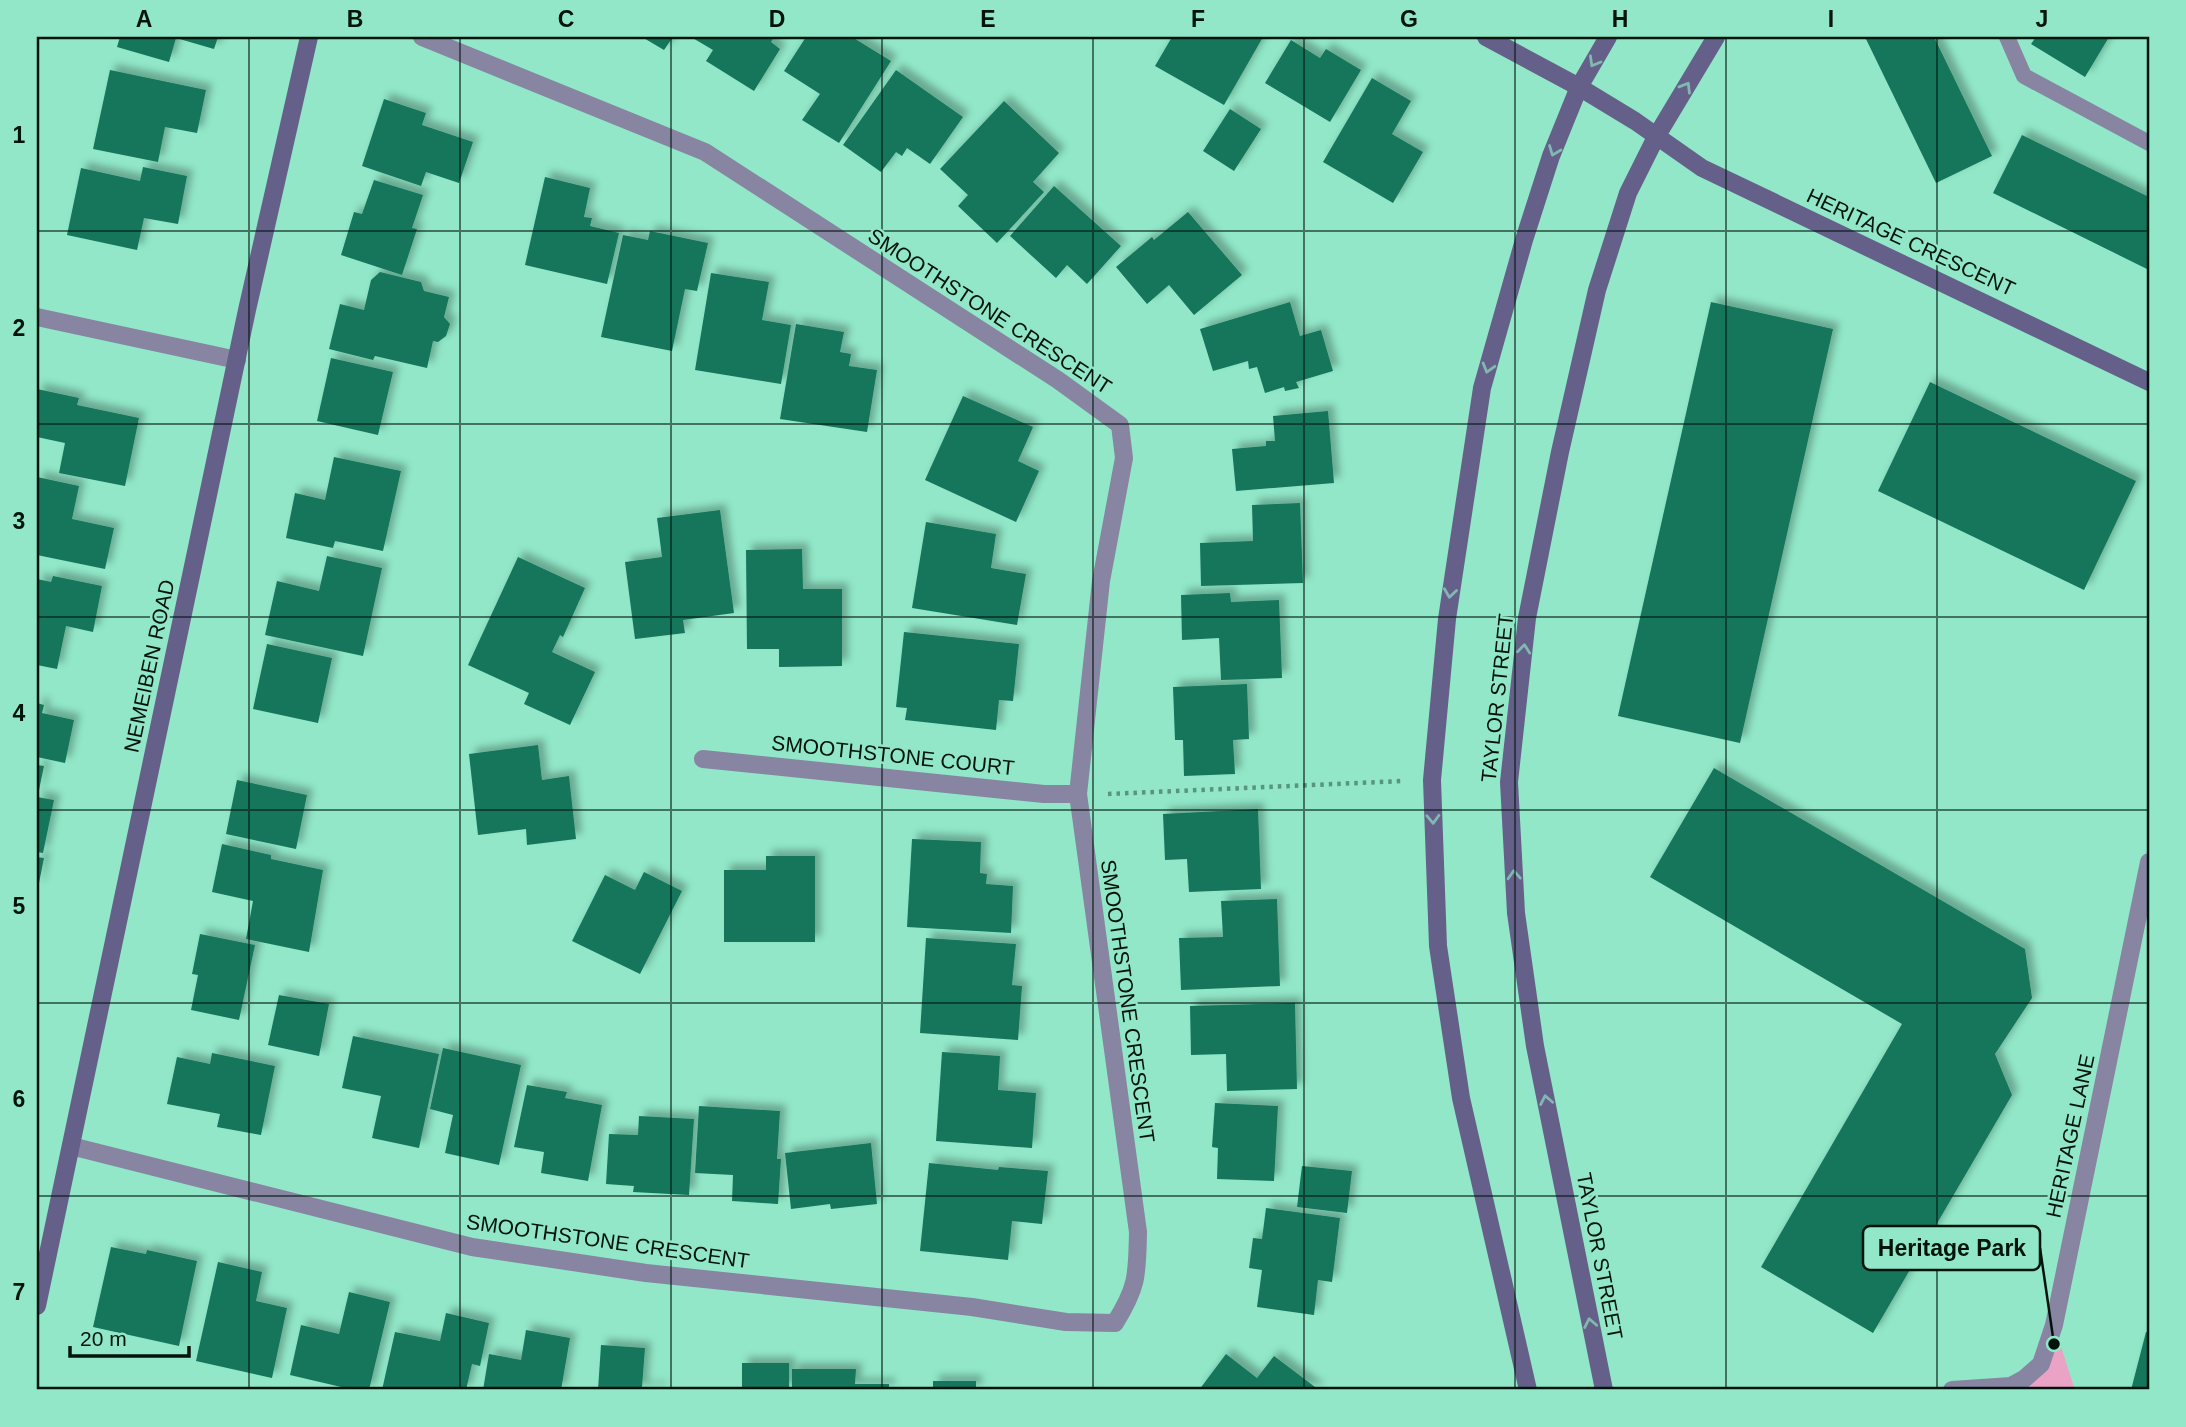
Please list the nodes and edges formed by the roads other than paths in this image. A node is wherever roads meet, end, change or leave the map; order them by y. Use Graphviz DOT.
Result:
graph roads {
  1 [pos="309,37"];
  2 [pos="422,37"];
  3 [pos="1486,37"];
  4 [pos="1608,37"];
  5 [pos="1716,37"];
  6 [pos="2007,37"];
  7 [pos="1579,88"];
  8 [pos="1657,137"];
  9 [pos="2149,143"];
  10 [pos="37,317"];
  11 [pos="237,360"];
  12 [pos="2149,382"];
  13 [pos="704,759"];
  14 [pos="1078,794"];
  15 [pos="2149,862"];
  16 [pos="71,1146"];
  17 [pos="37,1306"];
  18 [pos="1528,1390"];
  19 [pos="1604,1390"];
  20 [pos="1952,1390"];
  1 -- 11 [label="main road, NEMEIBEN ROAD"];
  2 -- 14 [label="street, SMOOTHSTONE CRESCENT"];
  3 -- 7 [label="main road, HERITAGE CRESCENT"];
  4 -- 7 [label="main road, one-way"];
  8 -- 5 [label="main road, TAYLOR STREET, one-way"];
  6 -- 9 [label="lane"];
  7 -- 8 [label="main road, HERITAGE CRESCENT"];
  7 -- 18 [label="main road, one-way"];
  8 -- 12 [label="main road, HERITAGE CRESCENT"];
  19 -- 8 [label="main road, TAYLOR STREET, one-way"];
  10 -- 11 [label="street"];
  11 -- 16 [label="main road, NEMEIBEN ROAD"];
  13 -- 14 [label="street, SMOOTHSTONE COURT"];
  14 -- 16 [label="street, SMOOTHSTONE CRESCENT"];
  15 -- 20 [label="street, HERITAGE LANE"];
  16 -- 17 [label="main road, NEMEIBEN ROAD"];
}
